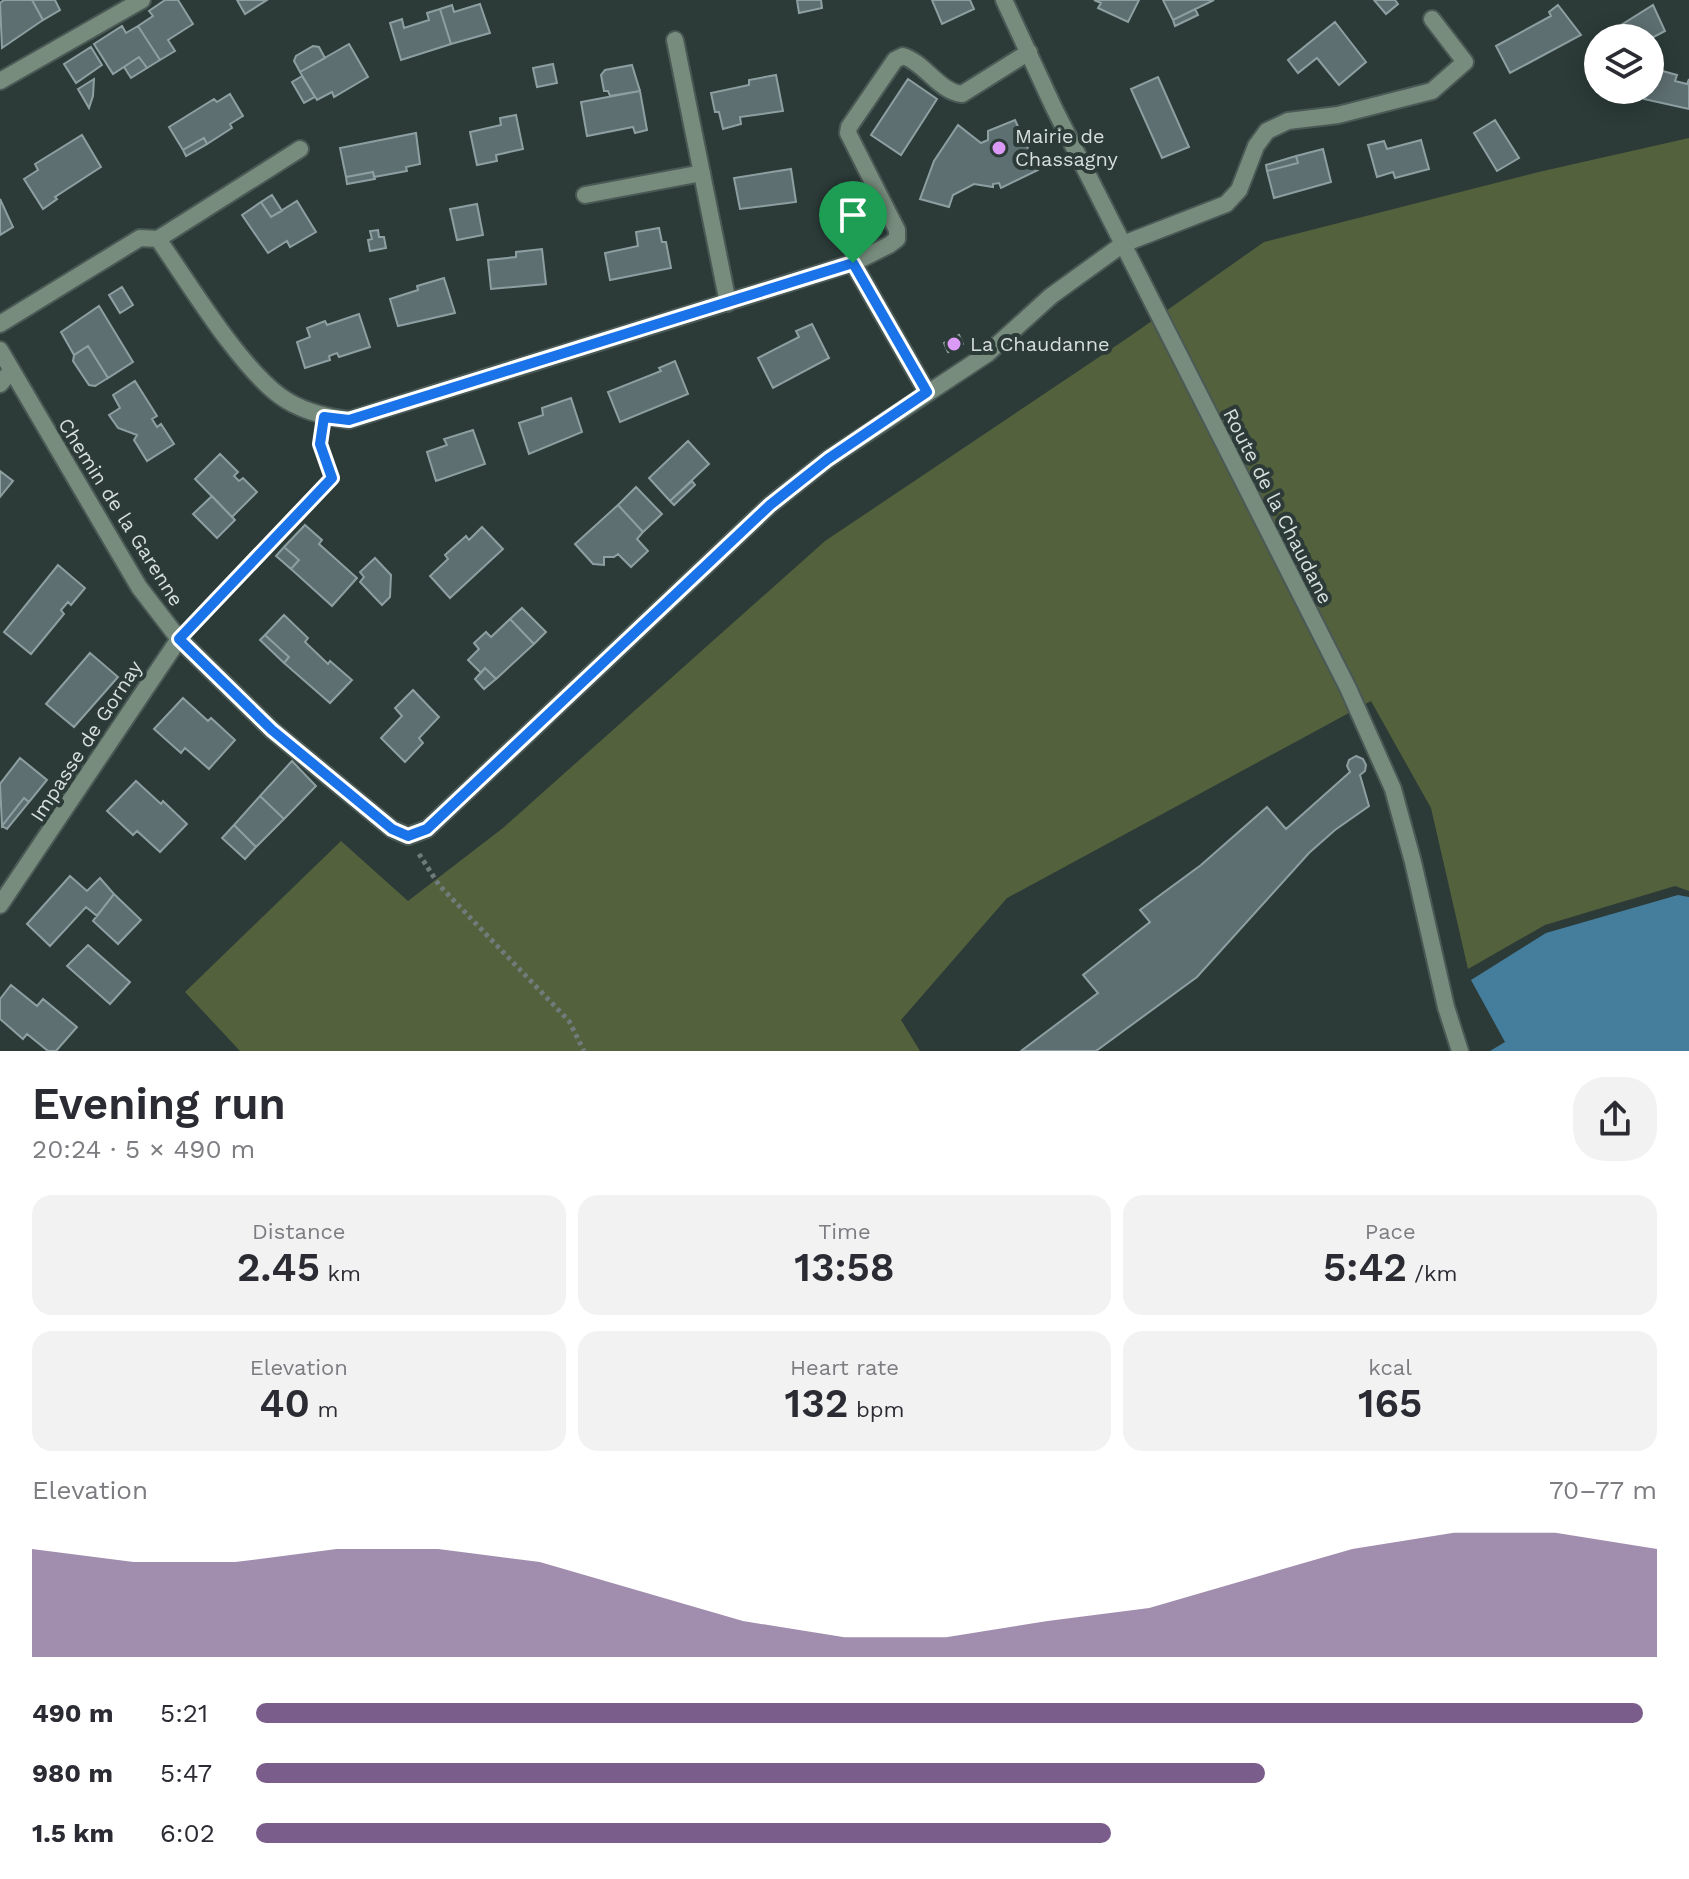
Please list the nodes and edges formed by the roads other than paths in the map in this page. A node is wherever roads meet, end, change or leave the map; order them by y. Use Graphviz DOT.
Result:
graph roads {
  1 [pos="142,0"];
  2 [pos="1004,0"];
  3 [pos="1432,19"];
  4 [pos="675,40"];
  5 [pos="1029,52"];
  6 [pos="0,81"];
  7 [pos="300,149"];
  8 [pos="702,173"];
  9 [pos="585,195"];
  10 [pos="158,239"];
  11 [pos="1123,244"];
  12 [pos="853,263"];
  13 [pos="728,303"];
  14 [pos="0,324"];
  15 [pos="0,350"];
  16 [pos="11,371"];
  17 [pos="0,384"];
  18 [pos="927,392"];
  19 [pos="179,639"];
  20 [pos="1,900"];
  21 [pos="1460,1051"];
  1 -- 6 [label="street"];
  2 -- 5 [label="street, Route de la Chaudane"];
  3 -- 11 [label="street"];
  4 -- 8 [label="street"];
  5 -- 11 [label="street, Route de la Chaudane"];
  5 -- 12 [label="street"];
  7 -- 10 [label="street"];
  8 -- 9 [label="street"];
  8 -- 13 [label="street"];
  10 -- 13 [label="street"];
  10 -- 14 [label="street"];
  11 -- 18 [label="street"];
  11 -- 21 [label="street, Route de la Chaudane"];
  12 -- 13 [label="street"];
  12 -- 18 [label="street"];
  15 -- 16 [label="street, Chemin de la Garenne"];
  16 -- 17 [label="street"];
  16 -- 19 [label="street, Chemin de la Garenne"];
  18 -- 19 [label="street, Chemin de la Garenne"];
  19 -- 20 [label="street, Impasse de Gornay"];
}
